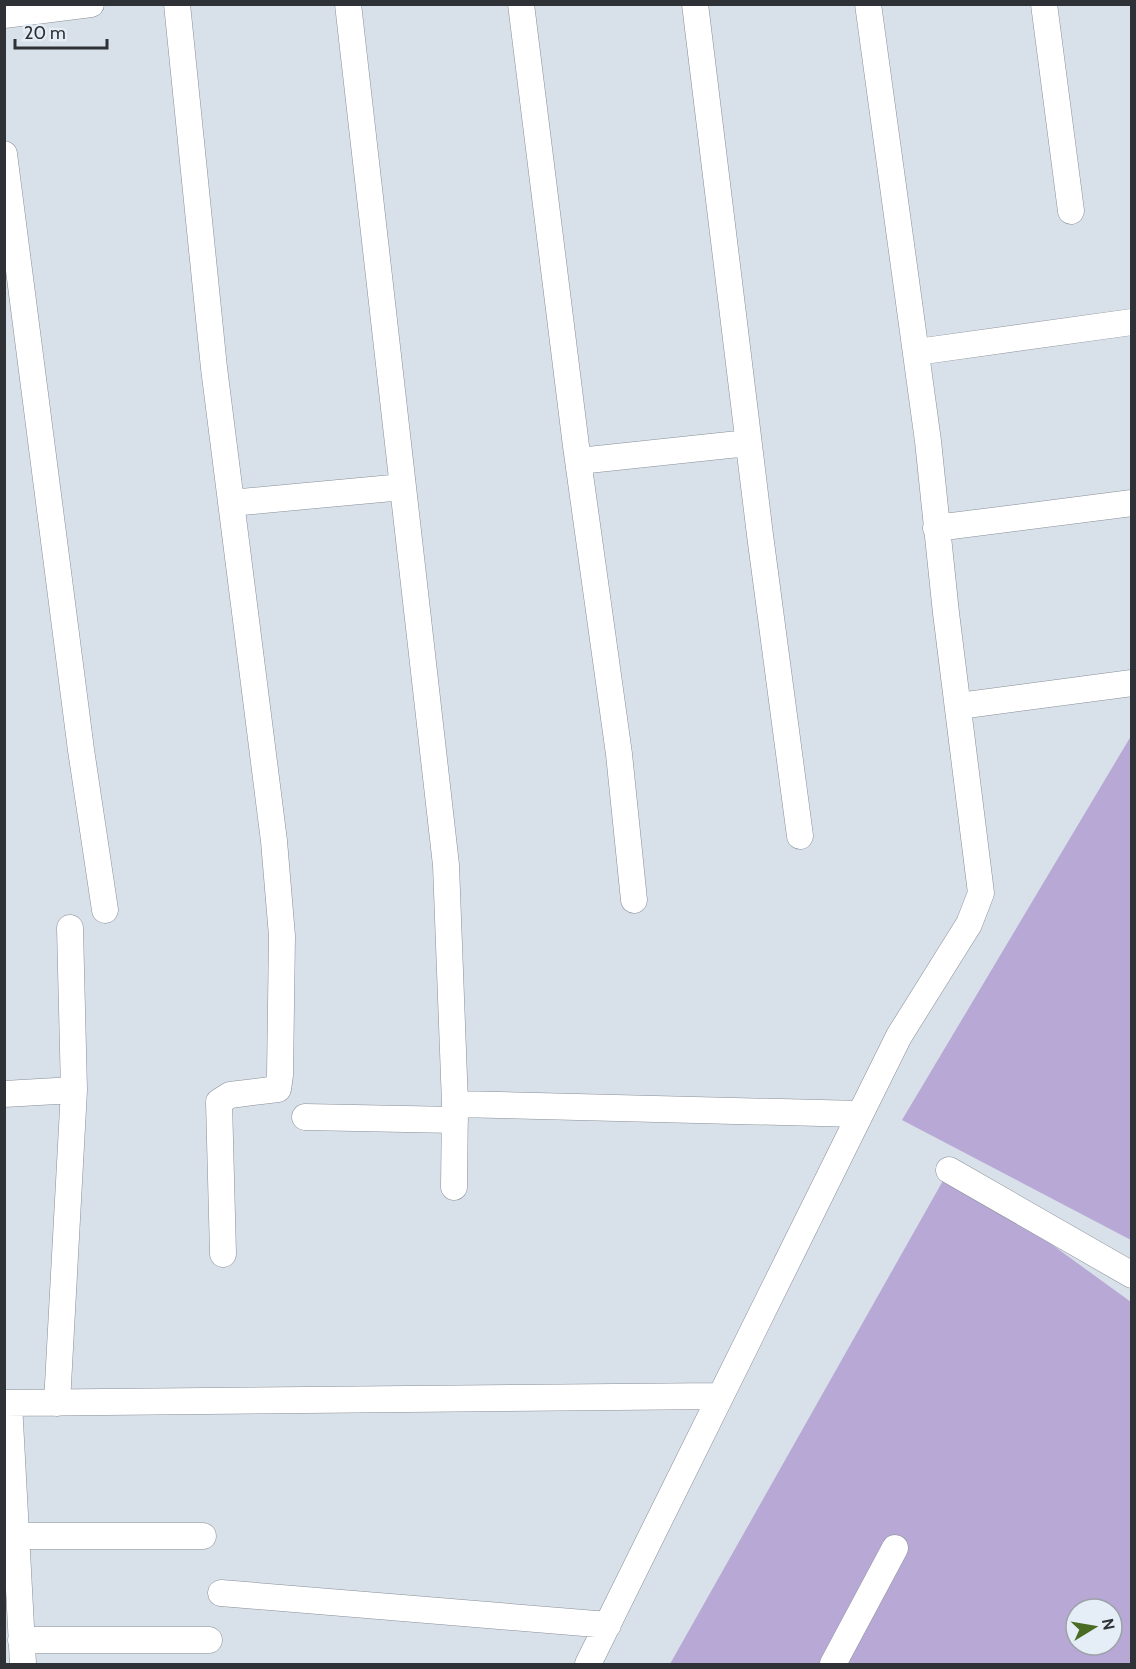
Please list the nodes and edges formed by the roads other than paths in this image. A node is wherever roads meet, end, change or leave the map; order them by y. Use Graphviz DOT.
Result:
graph roads {
  1 [pos="91,4"];
  2 [pos="177,4"];
  3 [pos="348,4"];
  4 [pos="521,4"];
  5 [pos="695,4"];
  6 [pos="868,4"];
  7 [pos="1044,4"];
  8 [pos="4,15"];
  9 [pos="4,154"];
  10 [pos="1071,211"];
  11 [pos="1131,322"];
  12 [pos="916,352"];
  13 [pos="748,443"];
  14 [pos="579,461"];
  15 [pos="403,487"];
  16 [pos="231,503"];
  17 [pos="1131,503"];
  18 [pos="936,528"];
  19 [pos="1131,683"];
  20 [pos="959,706"];
  21 [pos="800,836"];
  22 [pos="634,900"];
  23 [pos="105,910"];
  24 [pos="70,928"];
  25 [pos="74,1090"];
  26 [pos="4,1094"];
  27 [pos="455,1112"];
  28 [pos="860,1114"];
  29 [pos="305,1118"];
  30 [pos="949,1170"];
  31 [pos="454,1187"];
  32 [pos="223,1254"];
  33 [pos="1131,1275"];
  34 [pos="720,1396"];
  35 [pos="57,1402"];
  36 [pos="7,1403"];
  37 [pos="16,1536"];
  38 [pos="204,1536"];
  39 [pos="895,1548"];
  40 [pos="221,1593"];
  41 [pos="12,1607"];
  42 [pos="608,1625"];
  43 [pos="209,1640"];
  44 [pos="22,1652"];
  45 [pos="842,1662"];
  46 [pos="588,1665"];
  1 -- 8 [label="street"];
  2 -- 16 [label="street"];
  3 -- 15 [label="street"];
  4 -- 14 [label="street"];
  5 -- 13 [label="street"];
  6 -- 12 [label="street"];
  7 -- 10 [label="street"];
  9 -- 23 [label="street"];
  11 -- 12 [label="street"];
  12 -- 18 [label="street"];
  13 -- 14 [label="street"];
  13 -- 21 [label="street"];
  14 -- 22 [label="street"];
  15 -- 16 [label="street"];
  15 -- 27 [label="street"];
  16 -- 32 [label="street"];
  17 -- 18 [label="street"];
  18 -- 20 [label="street"];
  19 -- 20 [label="street"];
  20 -- 28 [label="street"];
  24 -- 25 [label="street"];
  25 -- 26 [label="street"];
  25 -- 35 [label="street"];
  27 -- 28 [label="street"];
  27 -- 29 [label="street"];
  27 -- 31 [label="street"];
  28 -- 34 [label="street"];
  30 -- 33 [label="street"];
  34 -- 35 [label="street"];
  34 -- 42 [label="street"];
  35 -- 36 [label="street"];
  36 -- 37 [label="street"];
  37 -- 38 [label="street"];
  37 -- 41 [label="street"];
  39 -- 45 [label="street"];
  40 -- 42 [label="street"];
  41 -- 44 [label="street"];
  42 -- 46 [label="street"];
  43 -- 44 [label="street"];
}
